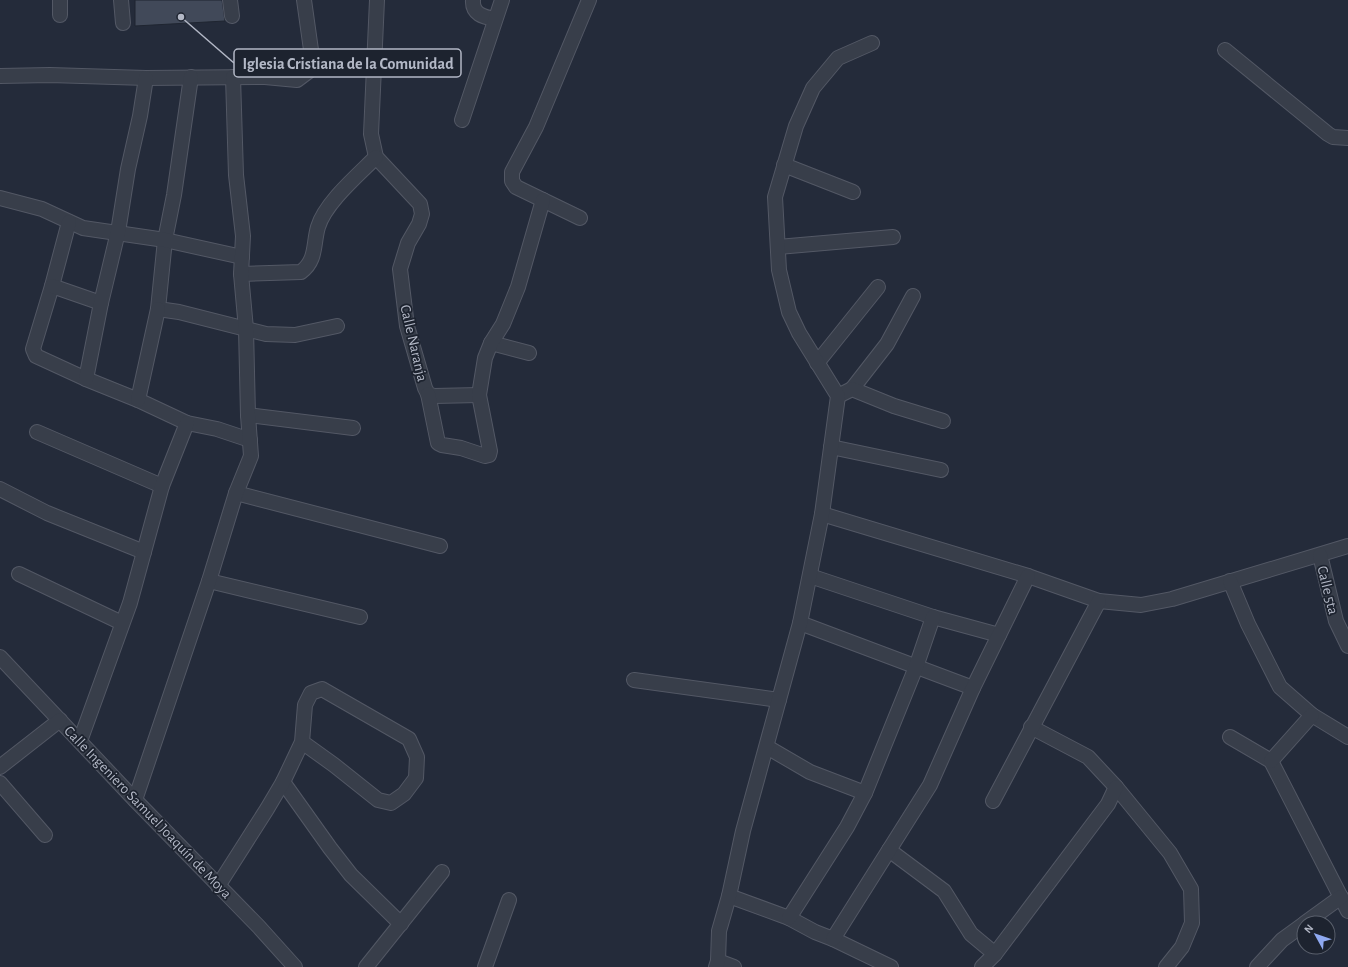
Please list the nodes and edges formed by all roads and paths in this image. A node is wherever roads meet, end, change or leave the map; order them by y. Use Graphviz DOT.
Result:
graph roads {
  1 [pos="60,0"];
  2 [pos="121,0"];
  3 [pos="230,0"];
  4 [pos="304,0"];
  5 [pos="377,0"];
  6 [pos="473,0"];
  7 [pos="502,0"];
  8 [pos="589,0"];
  9 [pos="60,15"];
  10 [pos="232,16"];
  11 [pos="495,19"];
  12 [pos="123,23"];
  13 [pos="872,43"];
  14 [pos="1225,50"];
  15 [pos="0,76"];
  16 [pos="191,77"];
  17 [pos="233,77"];
  18 [pos="146,78"];
  19 [pos="462,120"];
  20 [pos="1348,138"];
  21 [pos="376,157"];
  22 [pos="784,165"];
  23 [pos="853,192"];
  24 [pos="0,198"];
  25 [pos="543,200"];
  26 [pos="580,218"];
  27 [pos="69,222"];
  28 [pos="118,232"];
  29 [pos="893,237"];
  30 [pos="165,240"];
  31 [pos="778,247"];
  32 [pos="242,257"];
  33 [pos="241,274"];
  34 [pos="52,286"];
  35 [pos="878,287"];
  36 [pos="912,296"];
  37 [pos="101,303"];
  38 [pos="158,310"];
  39 [pos="337,326"];
  40 [pos="246,329"];
  41 [pos="491,343"];
  42 [pos="529,353"];
  43 [pos="817,363"];
  44 [pos="86,379"];
  45 [pos="852,389"];
  46 [pos="428,394"];
  47 [pos="478,395"];
  48 [pos="838,396"];
  49 [pos="138,400"];
  50 [pos="248,415"];
  51 [pos="942,421"];
  52 [pos="187,423"];
  53 [pos="353,428"];
  54 [pos="37,432"];
  55 [pos="250,440"];
  56 [pos="831,447"];
  57 [pos="941,470"];
  58 [pos="162,486"];
  59 [pos="0,489"];
  60 [pos="236,494"];
  61 [pos="822,514"];
  62 [pos="440,546"];
  63 [pos="1348,546"];
  64 [pos="144,552"];
  65 [pos="1320,555"];
  66 [pos="19,574"];
  67 [pos="810,576"];
  68 [pos="1028,576"];
  69 [pos="210,581"];
  70 [pos="1230,581"];
  71 [pos="1099,601"];
  72 [pos="933,616"];
  73 [pos="360,617"];
  74 [pos="122,623"];
  75 [pos="800,624"];
  76 [pos="999,635"];
  77 [pos="1348,646"];
  78 [pos="0,657"];
  79 [pos="916,667"];
  80 [pos="634,680"];
  81 [pos="973,688"];
  82 [pos="779,700"];
  83 [pos="1312,715"];
  84 [pos="60,720"];
  85 [pos="1031,727"];
  86 [pos="1230,737"];
  87 [pos="1348,737"];
  88 [pos="80,741"];
  89 [pos="302,742"];
  90 [pos="767,747"];
  91 [pos="1271,761"];
  92 [pos="0,767"];
  93 [pos="283,782"];
  94 [pos="0,783"];
  95 [pos="1116,787"];
  96 [pos="865,793"];
  97 [pos="135,800"];
  98 [pos="993,801"];
  99 [pos="45,834"];
  100 [pos="889,850"];
  101 [pos="442,872"];
  102 [pos="218,886"];
  103 [pos="729,896"];
  104 [pos="1341,897"];
  105 [pos="509,900"];
  106 [pos="1348,911"];
  107 [pos="1316,915"];
  108 [pos="789,918"];
  109 [pos="401,924"];
  110 [pos="1296,930"];
  111 [pos="833,939"];
  112 [pos="995,954"];
  113 [pos="717,964"];
  114 [pos="295,967"];
  115 [pos="366,967"];
  116 [pos="485,967"];
  117 [pos="734,967"];
  118 [pos="891,967"];
  119 [pos="982,967"];
  120 [pos="1166,967"];
  121 [pos="1257,967"];
  1 -- 9 [label="street"];
  2 -- 12 [label="street"];
  3 -- 10 [label="street"];
  4 -- 17 [label="street"];
  5 -- 21 [label="street"];
  6 -- 11 [label="street"];
  7 -- 11 [label="street"];
  8 -- 25 [label="street"];
  11 -- 19 [label="street"];
  13 -- 22 [label="street"];
  14 -- 20 [label="street"];
  15 -- 18 [label="street"];
  16 -- 17 [label="street"];
  16 -- 18 [label="street"];
  16 -- 30 [label="street"];
  17 -- 32 [label="street"];
  18 -- 28 [label="street"];
  21 -- 33 [label="street"];
  21 -- 46 [label="street, Calle Naranja"];
  22 -- 23 [label="street"];
  22 -- 31 [label="street"];
  24 -- 27 [label="street"];
  25 -- 26 [label="street"];
  25 -- 41 [label="street"];
  27 -- 28 [label="street"];
  27 -- 34 [label="street"];
  28 -- 30 [label="street"];
  28 -- 37 [label="street"];
  29 -- 31 [label="street"];
  30 -- 32 [label="street"];
  30 -- 38 [label="street"];
  31 -- 43 [label="street"];
  32 -- 33 [label="street"];
  33 -- 40 [label="street"];
  34 -- 37 [label="street"];
  34 -- 44 [label="street"];
  35 -- 43 [label="street"];
  36 -- 45 [label="street"];
  37 -- 44 [label="street"];
  38 -- 40 [label="street"];
  38 -- 49 [label="street"];
  39 -- 40 [label="street"];
  40 -- 50 [label="street"];
  41 -- 42 [label="street"];
  41 -- 47 [label="street"];
  43 -- 48 [label="street"];
  44 -- 49 [label="street"];
  45 -- 48 [label="street"];
  45 -- 51 [label="street"];
  46 -- 47 [label="street, Calle Naranja"];
  46 -- 47 [label="street"];
  48 -- 56 [label="street"];
  49 -- 52 [label="street"];
  50 -- 53 [label="street"];
  50 -- 55 [label="street"];
  52 -- 55 [label="street"];
  52 -- 58 [label="street"];
  54 -- 58 [label="street"];
  55 -- 60 [label="street"];
  56 -- 57 [label="street"];
  56 -- 61 [label="street"];
  58 -- 64 [label="street"];
  59 -- 64 [label="street"];
  60 -- 62 [label="street"];
  60 -- 69 [label="street"];
  61 -- 67 [label="street"];
  61 -- 68 [label="street"];
  63 -- 65 [label="street"];
  64 -- 74 [label="street"];
  65 -- 70 [label="street"];
  65 -- 77 [label="street, Calle 5ta"];
  66 -- 74 [label="street"];
  67 -- 72 [label="street"];
  67 -- 75 [label="street"];
  68 -- 71 [label="street"];
  68 -- 76 [label="street"];
  69 -- 73 [label="street"];
  69 -- 97 [label="street"];
  70 -- 71 [label="street"];
  70 -- 83 [label="street"];
  71 -- 85 [label="street"];
  72 -- 76 [label="street"];
  72 -- 79 [label="street"];
  74 -- 88 [label="street"];
  75 -- 79 [label="street"];
  75 -- 82 [label="street"];
  76 -- 81 [label="street"];
  78 -- 84 [label="street, Calle Ingeniero Samuel Joaquín de Moya"];
  79 -- 81 [label="street"];
  79 -- 96 [label="street"];
  80 -- 82 [label="street"];
  81 -- 100 [label="street"];
  82 -- 90 [label="street"];
  83 -- 87 [label="street"];
  83 -- 91 [label="street"];
  84 -- 88 [label="street, Calle Ingeniero Samuel Joaquín de Moya"];
  84 -- 92 [label="street"];
  85 -- 95 [label="street"];
  85 -- 98 [label="street"];
  86 -- 91 [label="street"];
  88 -- 97 [label="street, Calle Ingeniero Samuel Joaquín de Moya"];
  89 -- 89 [label="street"];
  89 -- 93 [label="street"];
  90 -- 96 [label="street"];
  90 -- 103 [label="street"];
  91 -- 104 [label="street"];
  93 -- 102 [label="street"];
  93 -- 109 [label="street"];
  94 -- 99 [label="street"];
  95 -- 112 [label="street"];
  95 -- 120 [label="street"];
  96 -- 108 [label="street"];
  97 -- 102 [label="street, Calle Ingeniero Samuel Joaquín de Moya"];
  100 -- 111 [label="street"];
  100 -- 112 [label="street"];
  101 -- 109 [label="street"];
  102 -- 114 [label="street, Calle Ingeniero Samuel Joaquín de Moya"];
  103 -- 108 [label="street"];
  103 -- 113 [label="street"];
  104 -- 106 [label="street"];
  104 -- 107 [label="street"];
  105 -- 116 [label="street"];
  108 -- 111 [label="street"];
  109 -- 115 [label="street"];
  110 -- 121 [label="street"];
  111 -- 118 [label="street"];
  112 -- 119 [label="street"];
  113 -- 117 [label="street"];
}
